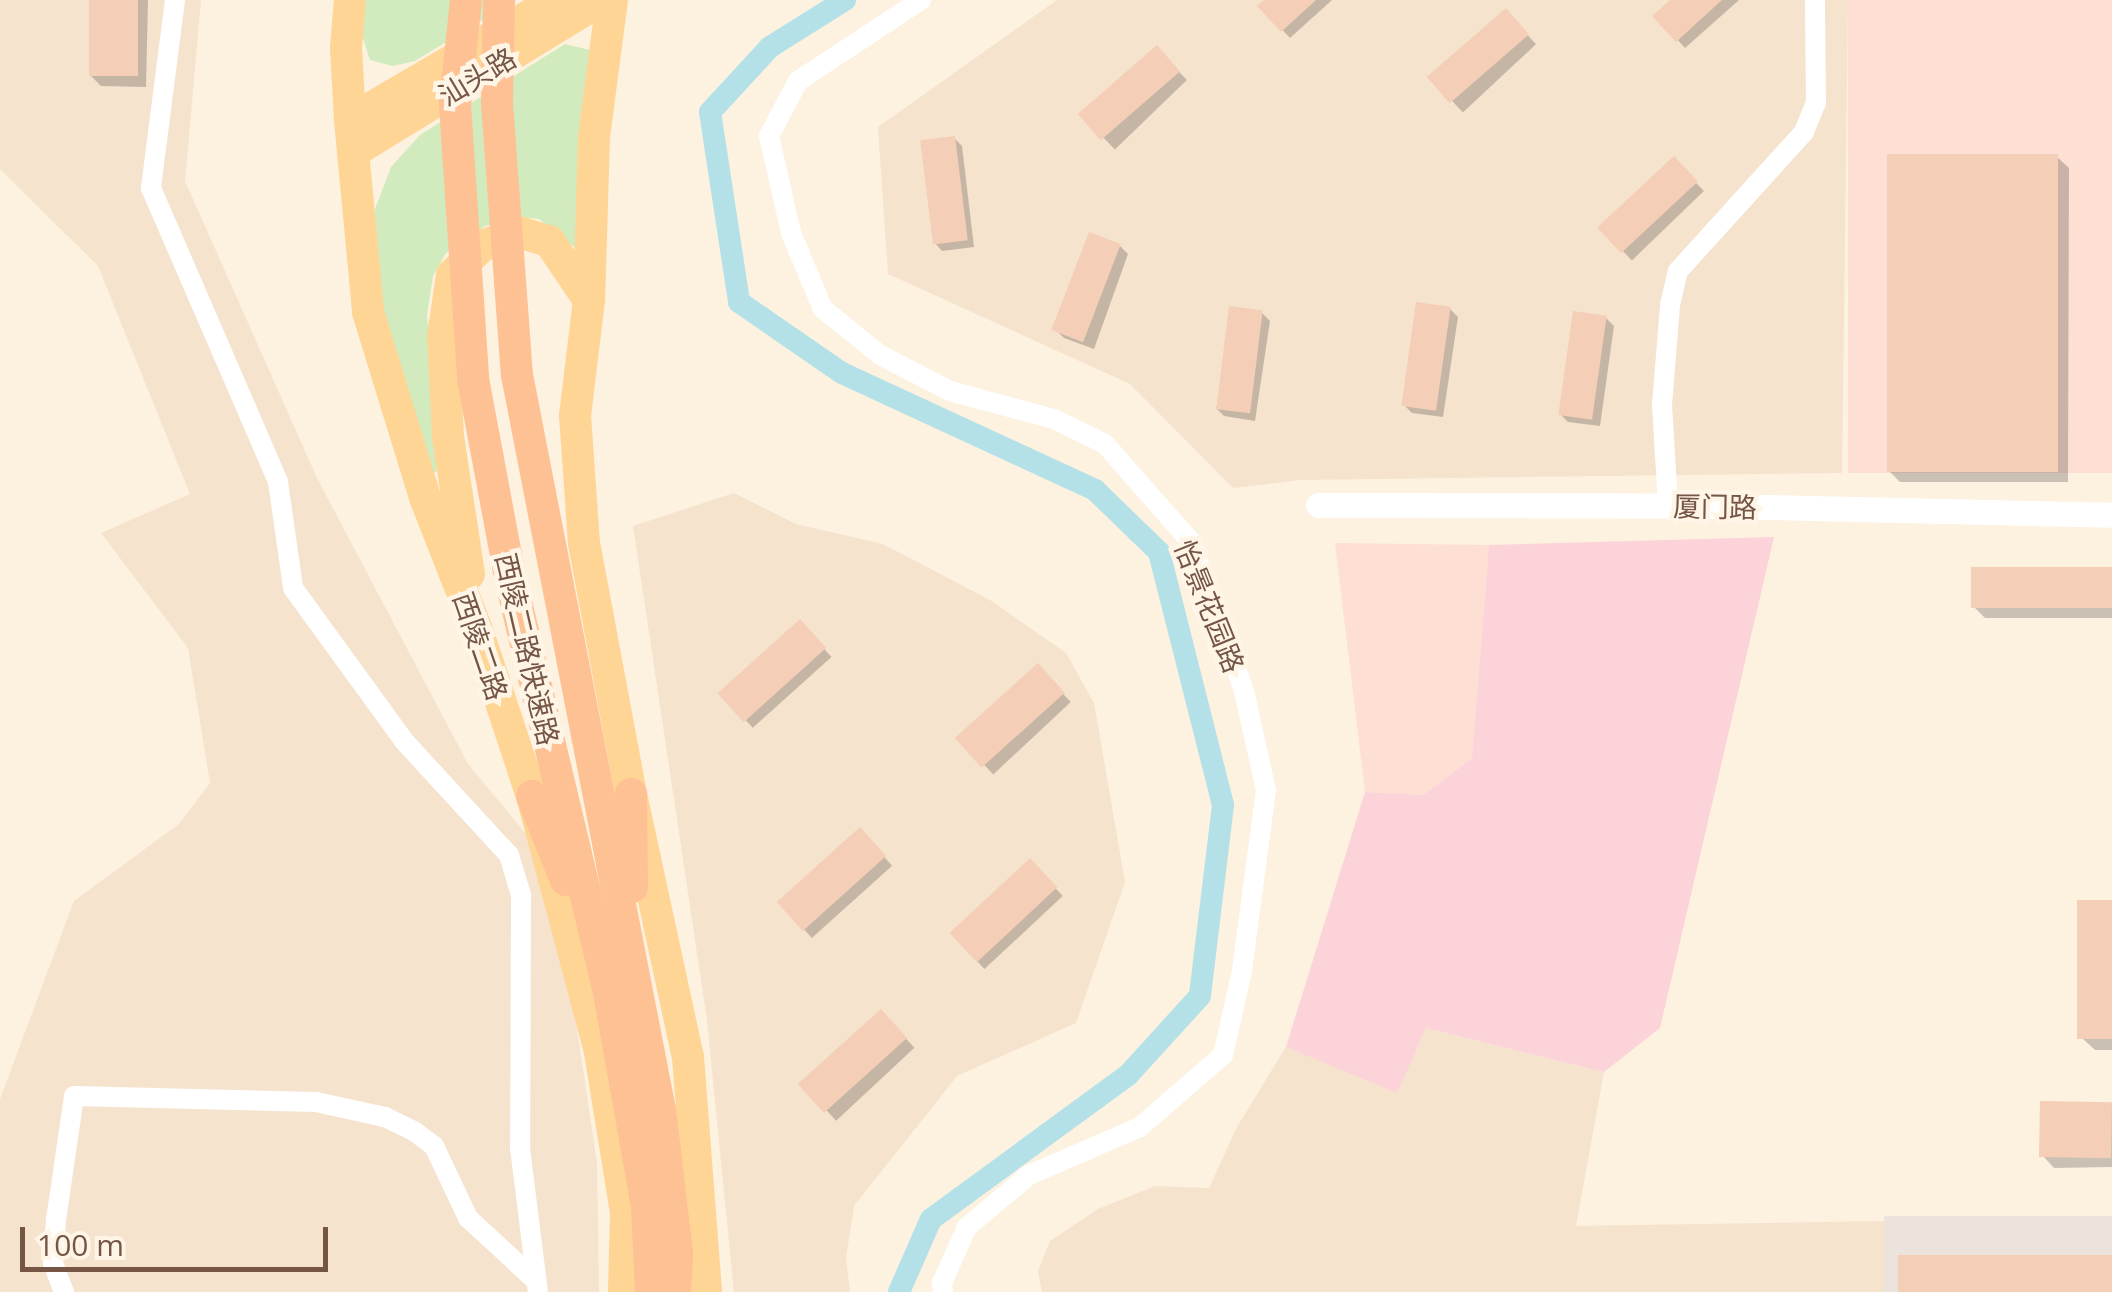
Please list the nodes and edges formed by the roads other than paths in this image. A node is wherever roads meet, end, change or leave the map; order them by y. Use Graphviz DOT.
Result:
graph roads {
  1 [pos="174,0"];
  2 [pos="350,0"];
  3 [pos="466,0"];
  4 [pos="499,0"];
  5 [pos="556,0"];
  6 [pos="601,0"];
  7 [pos="612,0"];
  8 [pos="921,0"];
  9 [pos="1815,0"];
  10 [pos="351,136"];
  11 [pos="589,300"];
  12 [pos="1318,505"];
  13 [pos="1668,506"];
  14 [pos="2112,515"];
  15 [pos="477,630"];
  16 [pos="631,794"];
  17 [pos="532,796"];
  18 [pos="621,982"];
  19 [pos="536,1285"];
  20 [pos="64,1292"];
  21 [pos="624,1292"];
  22 [pos="651,1292"];
  23 [pos="674,1292"];
  24 [pos="706,1292"];
  25 [pos="943,1292"];
  1 -- 19 [label="street"];
  2 -- 10 [label="main road, 西陵二路"];
  3 -- 18 [label="highway, 西陵二路快速路"];
  4 -- 18 [label="highway, 西陵二路快速路"];
  5 -- 10 [label="main road, 汕头路"];
  6 -- 10 [label="main road, 汕头路"];
  7 -- 11 [label="main road"];
  8 -- 25 [label="street, 怡景花园路"];
  9 -- 13 [label="street"];
  10 -- 15 [label="main road, 西陵二路"];
  11 -- 15 [label="main road"];
  11 -- 16 [label="main road"];
  12 -- 13 [label="street, 厦门路"];
  13 -- 14 [label="street, 厦门路"];
  15 -- 17 [label="main road, 西陵二路"];
  16 -- 18 [label="highway"];
  16 -- 24 [label="main road"];
  17 -- 18 [label="highway"];
  17 -- 21 [label="main road, 西陵二路"];
  18 -- 22 [label="highway, 西陵二路快速路"];
  18 -- 23 [label="highway, 西陵二路快速路"];
  19 -- 20 [label="street"];
}
